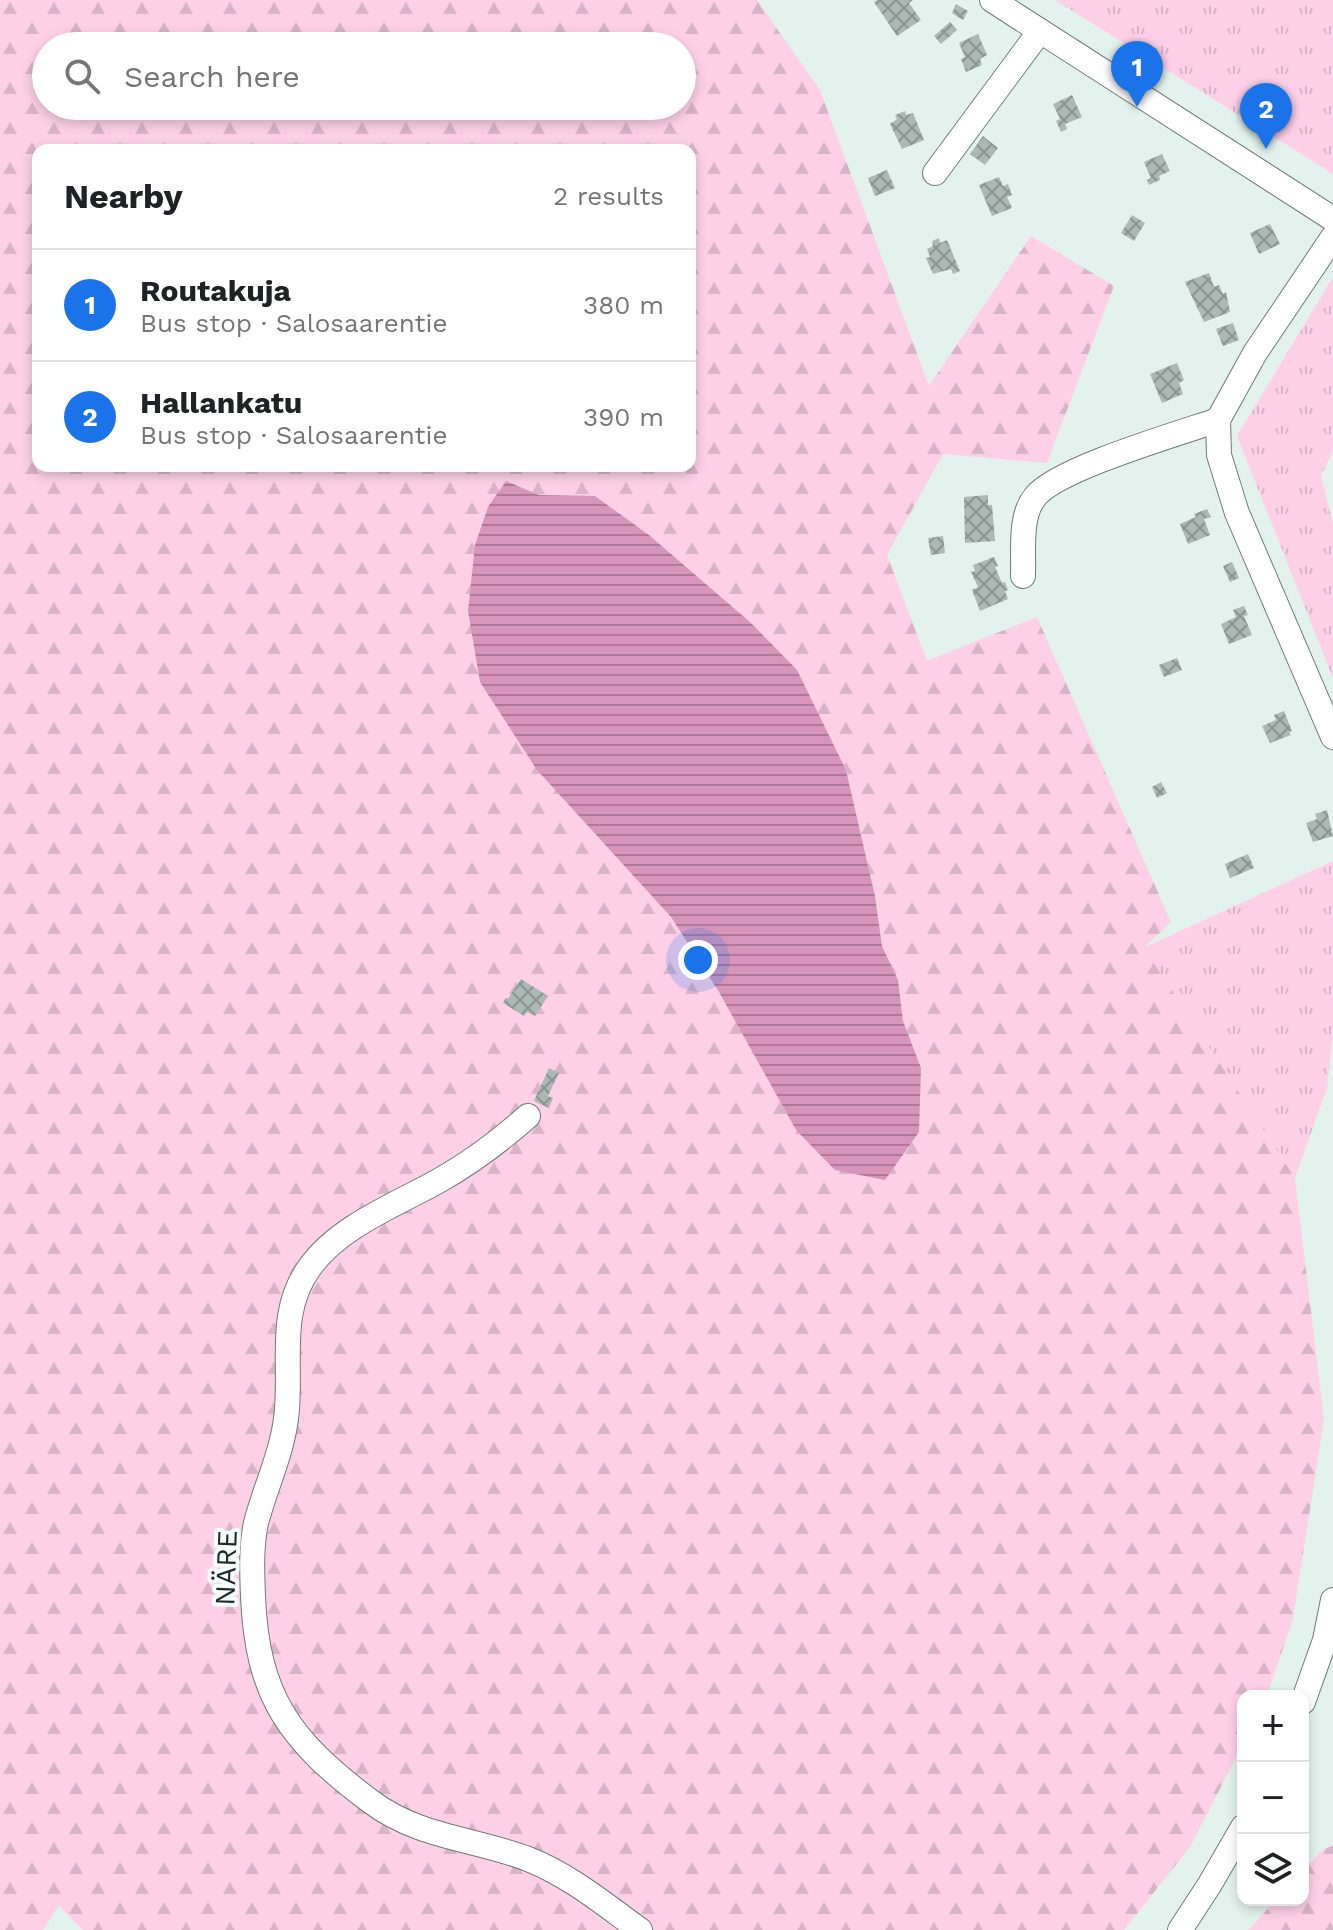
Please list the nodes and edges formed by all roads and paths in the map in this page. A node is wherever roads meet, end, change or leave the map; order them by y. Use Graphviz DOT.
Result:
graph roads {
  1 [pos="992,0"];
  2 [pos="1040,31"];
  3 [pos="935,173"];
  4 [pos="1333,219"];
  5 [pos="1333,237"];
  6 [pos="1218,420"];
  7 [pos="1023,576"];
  8 [pos="1333,737"];
  9 [pos="528,1116"];
  10 [pos="1333,1600"];
  11 [pos="1307,1690"];
  12 [pos="1239,1834"];
  13 [pos="640,1930"];
  14 [pos="1180,1930"];
  1 -- 2 [label="street"];
  2 -- 3 [label="street"];
  2 -- 4 [label="street"];
  5 -- 6 [label="street"];
  6 -- 7 [label="street"];
  6 -- 8 [label="street"];
  9 -- 13 [label="street, NÄRE"];
  10 -- 11 [label="street"];
  12 -- 14 [label="street"];
}
